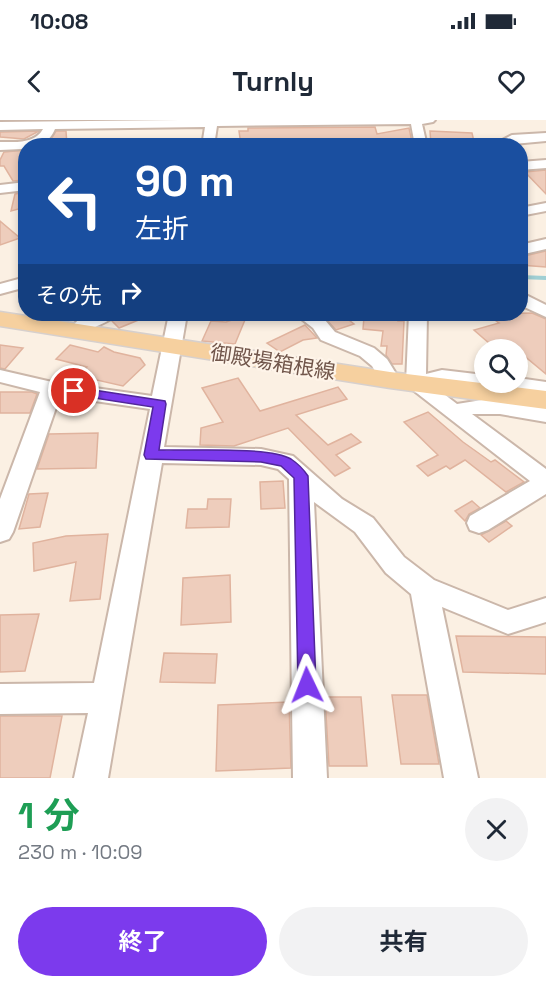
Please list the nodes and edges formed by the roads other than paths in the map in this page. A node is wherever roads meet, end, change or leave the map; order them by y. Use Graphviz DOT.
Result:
graph roads {
  1 [pos="416,120"];
  2 [pos="429,120"];
  3 [pos="212,122"];
  4 [pos="54,124"];
  5 [pos="0,126"];
  6 [pos="546,137"];
  7 [pos="42,138"];
  8 [pos="209,138"];
  9 [pos="419,138"];
  10 [pos="519,138"];
  11 [pos="18,144"];
  12 [pos="0,146"];
  13 [pos="528,154"];
  14 [pos="546,155"];
  15 [pos="546,164"];
  16 [pos="528,165"];
  17 [pos="18,187"];
  18 [pos="0,189"];
  19 [pos="546,207"];
  20 [pos="528,210"];
  21 [pos="546,244"];
  22 [pos="528,248"];
  23 [pos="18,284"];
  24 [pos="0,289"];
  25 [pos="528,302"];
  26 [pos="546,312"];
  27 [pos="0,319"];
  28 [pos="91,321"];
  29 [pos="177,321"];
  30 [pos="314,321"];
  31 [pos="418,321"];
  32 [pos="77,331"];
  33 [pos="172,347"];
  34 [pos="0,376"];
  35 [pos="390,380"];
  36 [pos="474,380"];
  37 [pos="416,383"];
  38 [pos="528,386"];
  39 [pos="52,388"];
  40 [pos="546,388"];
  41 [pos="546,400"];
  42 [pos="160,404"];
  43 [pos="456,412"];
  44 [pos="546,415"];
  45 [pos="151,455"];
  46 [pos="301,476"];
  47 [pos="546,482"];
  48 [pos="479,523"];
  49 [pos="0,532"];
  50 [pos="424,588"];
  51 [pos="546,610"];
  52 [pos="105,698"];
  53 [pos="0,699"];
  54 [pos="91,778"];
  55 [pos="310,778"];
  56 [pos="461,778"];
  1 -- 2 [label="street"];
  1 -- 3 [label="street"];
  1 -- 9 [label="street"];
  3 -- 4 [label="street"];
  3 -- 8 [label="street"];
  4 -- 5 [label="street"];
  4 -- 7 [label="street"];
  6 -- 10 [label="street"];
  11 -- 12 [label="street"];
  13 -- 14 [label="street"];
  15 -- 16 [label="street"];
  17 -- 18 [label="street"];
  19 -- 20 [label="street"];
  21 -- 22 [label="street"];
  23 -- 24 [label="street"];
  25 -- 26 [label="street"];
  27 -- 32 [label="main road, 御殿場箱根線"];
  28 -- 32 [label="street"];
  29 -- 33 [label="street"];
  30 -- 35 [label="street"];
  31 -- 37 [label="street"];
  32 -- 33 [label="main road, 御殿場箱根線"];
  33 -- 35 [label="main road, 御殿場箱根線"];
  33 -- 42 [label="street"];
  34 -- 39 [label="street"];
  35 -- 37 [label="main road, 御殿場箱根線"];
  36 -- 37 [label="street"];
  37 -- 41 [label="main road, 御殿場箱根線"];
  37 -- 43 [label="street"];
  38 -- 40 [label="street"];
  39 -- 42 [label="street"];
  39 -- 49 [label="street"];
  42 -- 45 [label="street"];
  43 -- 44 [label="street"];
  43 -- 47 [label="street"];
  45 -- 46 [label="street"];
  45 -- 52 [label="street"];
  46 -- 50 [label="street"];
  46 -- 55 [label="street"];
  47 -- 48 [label="street"];
  50 -- 51 [label="street"];
  50 -- 56 [label="street"];
  52 -- 53 [label="street"];
  52 -- 54 [label="street"];
}
